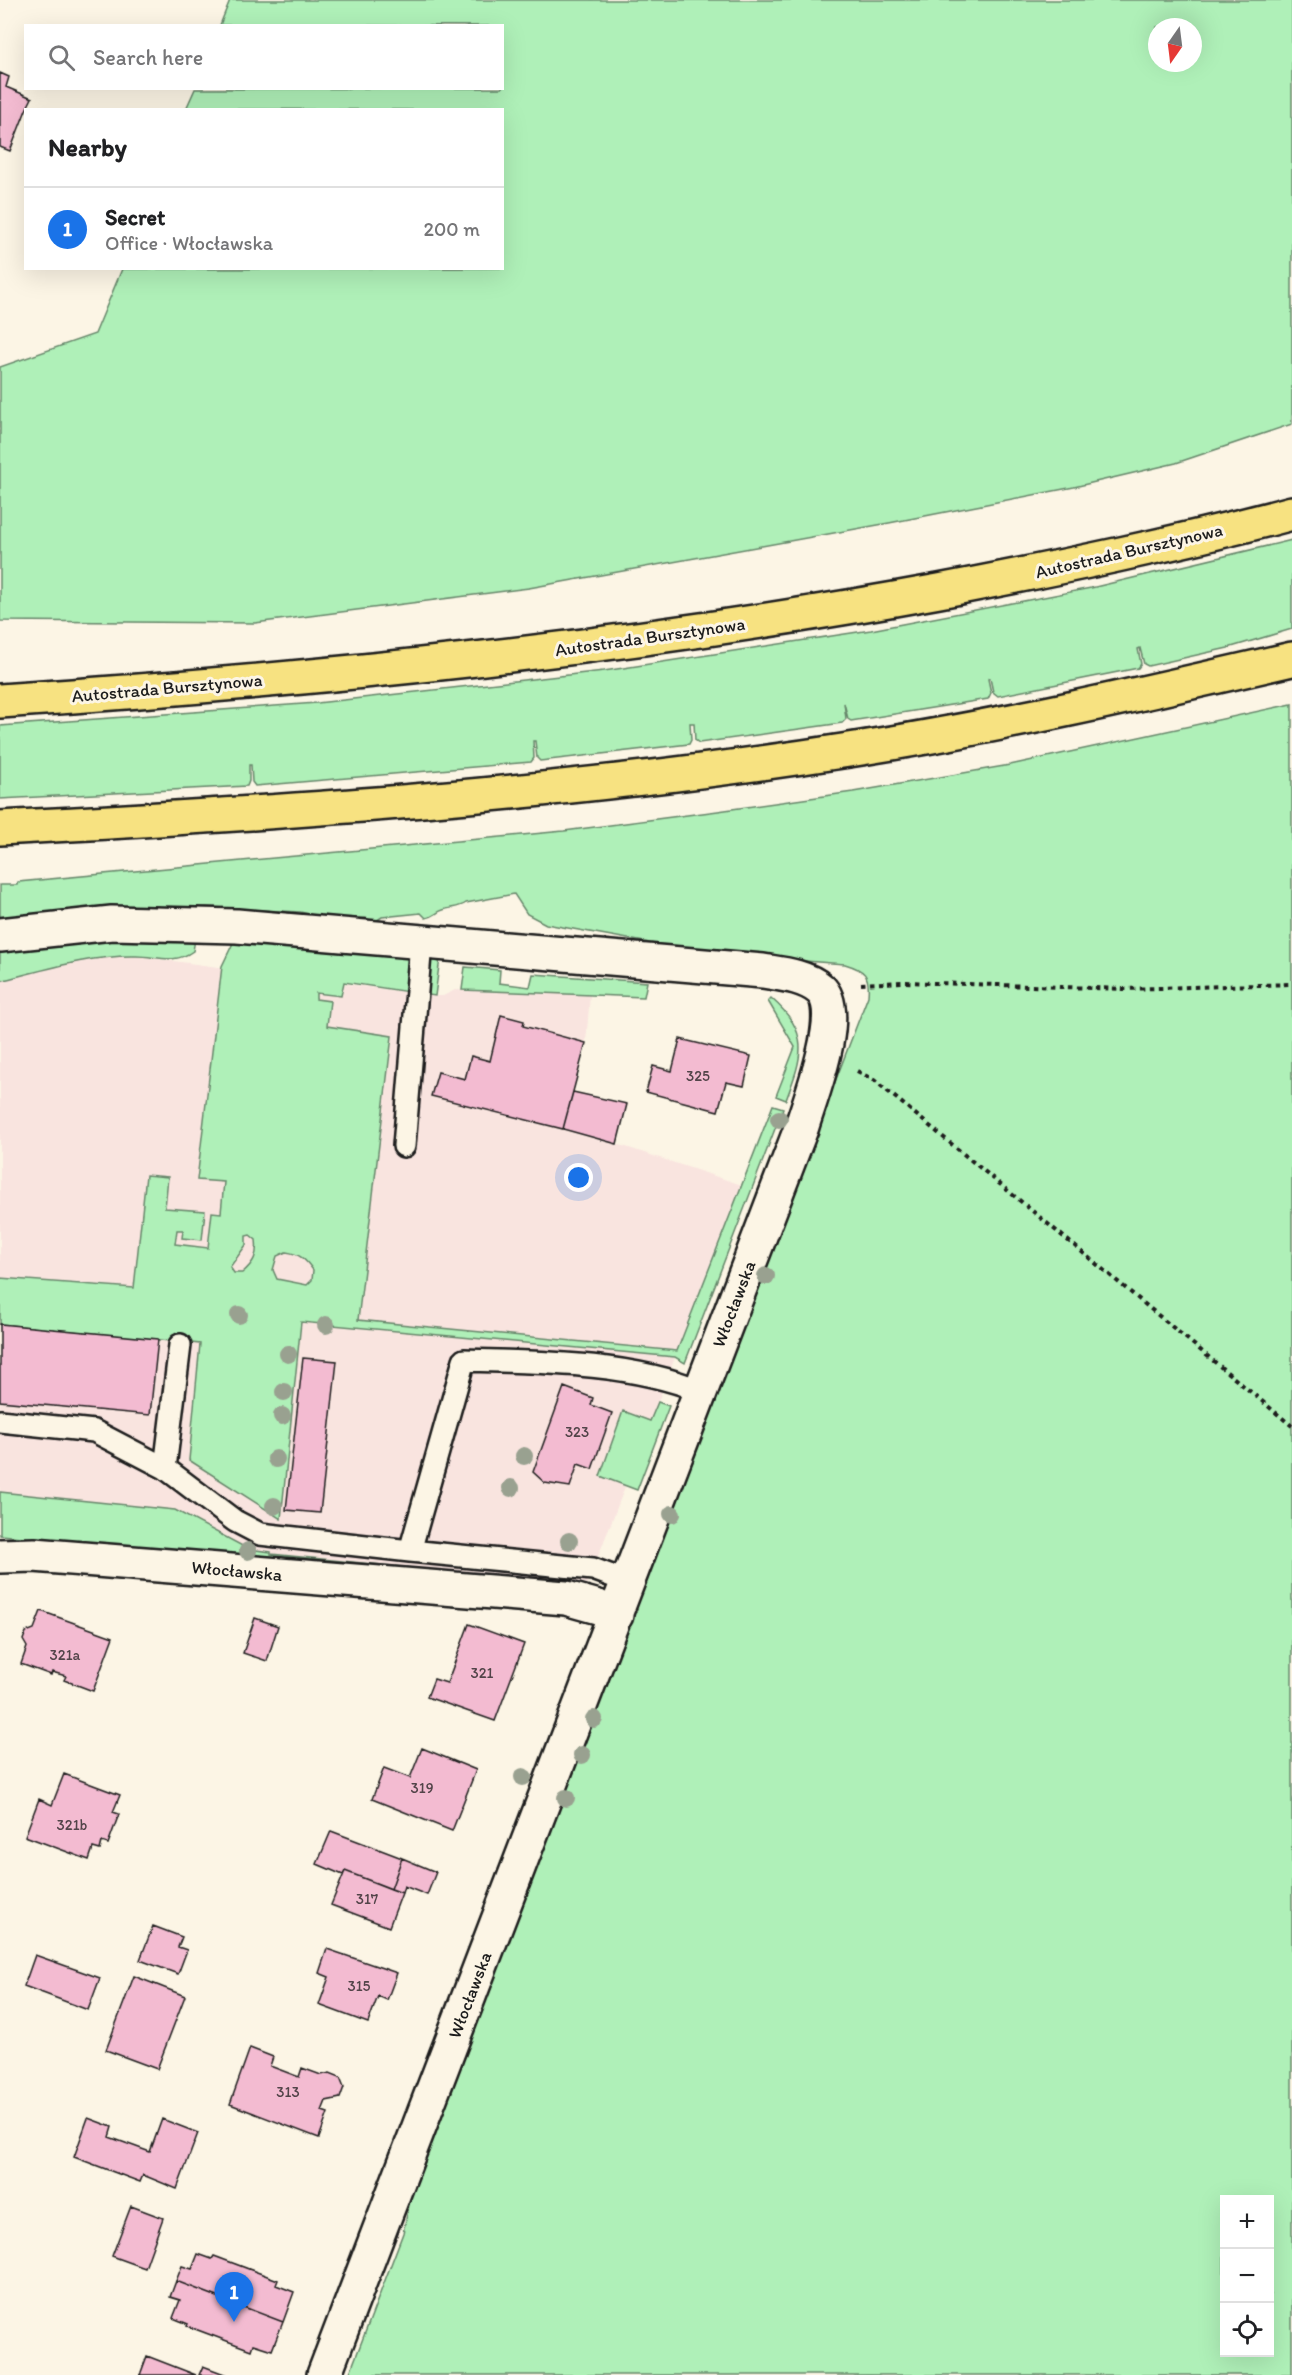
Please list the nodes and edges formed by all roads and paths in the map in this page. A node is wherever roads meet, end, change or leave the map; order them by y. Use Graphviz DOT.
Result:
graph roads {
  1 [pos="1292,513"];
  2 [pos="1292,659"];
  3 [pos="0,701"];
  4 [pos="0,828"];
  5 [pos="0,935"];
  6 [pos="421,943"];
  7 [pos="868,983"];
  8 [pos="1292,984"];
  9 [pos="824,1055"];
  10 [pos="404,1146"];
  11 [pos="180,1345"];
  12 [pos="701,1391"];
  13 [pos="0,1421"];
  14 [pos="1292,1426"];
  15 [pos="165,1468"];
  16 [pos="410,1551"];
  17 [pos="0,1556"];
  18 [pos="628,1582"];
  19 [pos="616,1615"];
  20 [pos="324,2375"];
  1 -- 3 [label="highway, Autostrada Bursztynowa"];
  2 -- 4 [label="highway"];
  5 -- 6 [label="street"];
  6 -- 9 [label="street, Włocławska"];
  6 -- 10 [label="lane"];
  7 -- 8 [label="path"];
  9 -- 12 [label="street, Włocławska"];
  9 -- 14 [label="path"];
  11 -- 15 [label="lane"];
  12 -- 16 [label="lane"];
  12 -- 18 [label="street, Włocławska"];
  13 -- 15 [label="lane"];
  15 -- 16 [label="lane"];
  16 -- 18 [label="lane"];
  17 -- 19 [label="street, Włocławska"];
  18 -- 19 [label="street, Włocławska"];
  19 -- 20 [label="street, Włocławska"];
}
